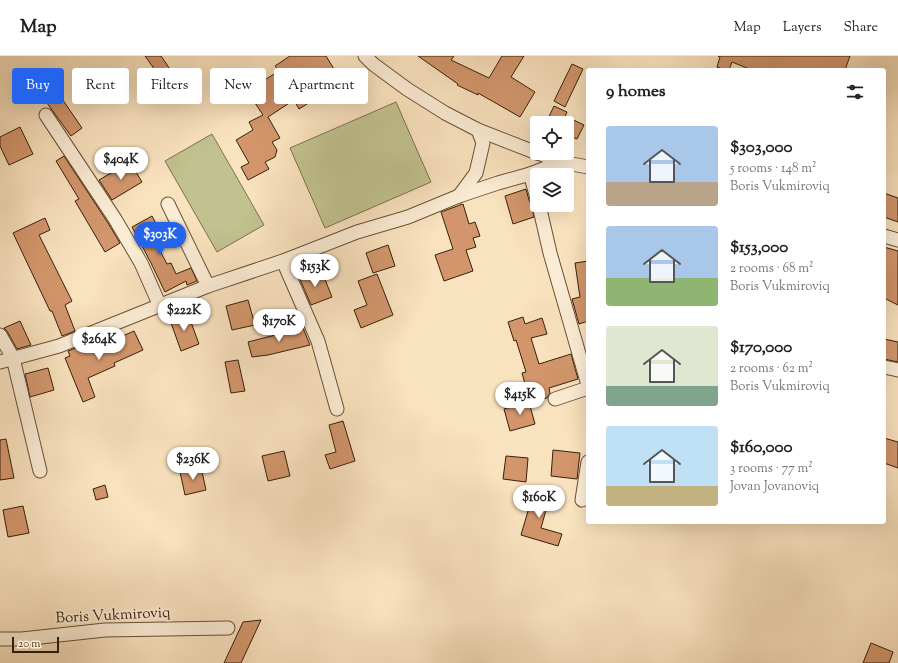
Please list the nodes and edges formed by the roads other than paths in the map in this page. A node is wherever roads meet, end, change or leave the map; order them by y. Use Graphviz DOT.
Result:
graph roads {
  1 [pos="365,56"];
  2 [pos="46,115"];
  3 [pos="478,130"];
  4 [pos="530,150"];
  5 [pos="556,160"];
  6 [pos="561,162"];
  7 [pos="586,167"];
  8 [pos="546,168"];
  9 [pos="530,174"];
  10 [pos="459,196"];
  11 [pos="168,204"];
  12 [pos="541,212"];
  13 [pos="886,237"];
  14 [pos="898,240"];
  15 [pos="283,261"];
  16 [pos="208,286"];
  17 [pos="160,306"];
  18 [pos="0,335"];
  19 [pos="13,358"];
  20 [pos="0,362"];
  21 [pos="886,367"];
  22 [pos="898,370"];
  23 [pos="586,380"];
  24 [pos="586,388"];
  25 [pos="555,399"];
  26 [pos="337,409"];
  27 [pos="40,471"];
  28 [pos="586,475"];
  29 [pos="582,500"];
  30 [pos="228,628"];
  31 [pos="0,639"];
  1 -- 3 [label="street"];
  2 -- 17 [label="street"];
  3 -- 4 [label="street"];
  3 -- 10 [label="street"];
  5 -- 6 [label="street"];
  6 -- 7 [label="street"];
  6 -- 8 [label="street"];
  9 -- 10 [label="street"];
  10 -- 15 [label="street"];
  11 -- 16 [label="street"];
  12 -- 23 [label="street"];
  13 -- 14 [label="street"];
  15 -- 16 [label="street"];
  15 -- 26 [label="street"];
  16 -- 17 [label="street"];
  17 -- 19 [label="street"];
  18 -- 19 [label="street"];
  19 -- 20 [label="street"];
  19 -- 27 [label="street"];
  21 -- 22 [label="street"];
  24 -- 25 [label="street"];
  28 -- 29 [label="street"];
  30 -- 31 [label="street, Boris Vukmiroviq"];
}
